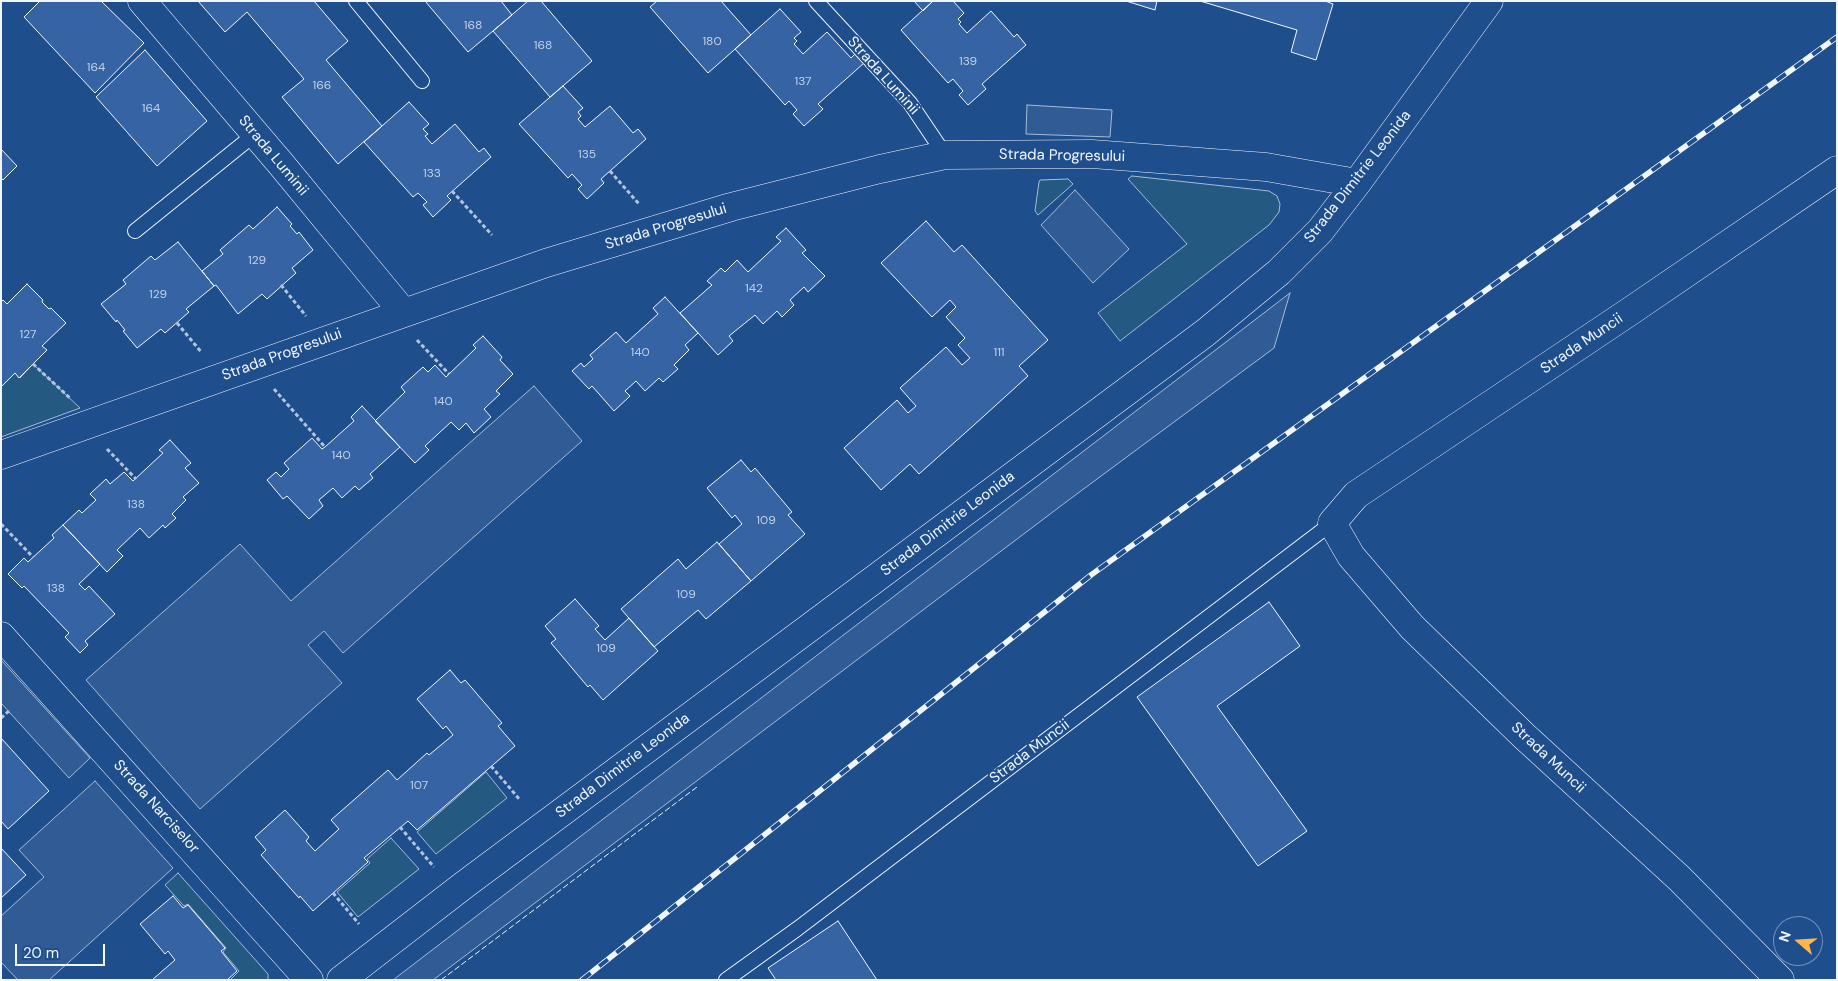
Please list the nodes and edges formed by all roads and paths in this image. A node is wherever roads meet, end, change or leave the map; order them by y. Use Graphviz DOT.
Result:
graph roads {
  1 [pos="142,1"];
  2 [pos="356,1"];
  3 [pos="816,1"];
  4 [pos="1489,1"];
  5 [pos="422,81"];
  6 [pos="255,134"];
  7 [pos="945,155"];
  8 [pos="610,170"];
  9 [pos="1837,170"];
  10 [pos="1357,183"];
  11 [pos="452,192"];
  12 [pos="642,208"];
  13 [pos="135,231"];
  14 [pos="492,235"];
  15 [pos="281,285"];
  16 [pos="177,323"];
  17 [pos="407,323"];
  18 [pos="312,324"];
  19 [pos="203,355"];
  20 [pos="33,364"];
  21 [pos="449,374"];
  22 [pos="270,385"];
  23 [pos="73,402"];
  24 [pos="103,445"];
  25 [pos="325,447"];
  26 [pos="1,455"];
  27 [pos="136,479"];
  28 [pos="1332,523"];
  29 [pos="1,524"];
  30 [pos="33,557"];
  31 [pos="1,636"];
  32 [pos="9,711"];
  33 [pos="1,718"];
  34 [pos="491,766"];
  35 [pos="520,800"];
  36 [pos="400,827"];
  37 [pos="434,867"];
  38 [pos="333,893"];
  39 [pos="359,924"];
  40 [pos="309,980"];
  41 [pos="341,980"];
  42 [pos="726,980"];
  43 [pos="1780,980"];
  1 -- 6 [label="street, Strada Luminii"];
  2 -- 5 [label="lane"];
  3 -- 7 [label="lane, Strada Luminii"];
  4 -- 10 [label="street, Strada Dimitrie Leonida"];
  6 -- 13 [label="lane"];
  6 -- 17 [label="street, Strada Luminii"];
  7 -- 10 [label="street, Strada Progresului"];
  7 -- 17 [label="street, Strada Progresului"];
  8 -- 12 [label="path"];
  9 -- 28 [label="street, Strada Muncii"];
  10 -- 41 [label="street, Strada Dimitrie Leonida"];
  11 -- 14 [label="path"];
  15 -- 18 [label="path"];
  16 -- 19 [label="path"];
  17 -- 21 [label="path"];
  17 -- 26 [label="street, Strada Progresului"];
  20 -- 23 [label="path"];
  22 -- 25 [label="path"];
  24 -- 27 [label="path"];
  28 -- 42 [label="lane, Strada Muncii"];
  28 -- 43 [label="street, Strada Muncii"];
  29 -- 30 [label="path"];
  31 -- 40 [label="street, Strada Narciselor"];
  32 -- 33 [label="path"];
  34 -- 35 [label="path"];
  36 -- 37 [label="path"];
  38 -- 39 [label="path"];
}
